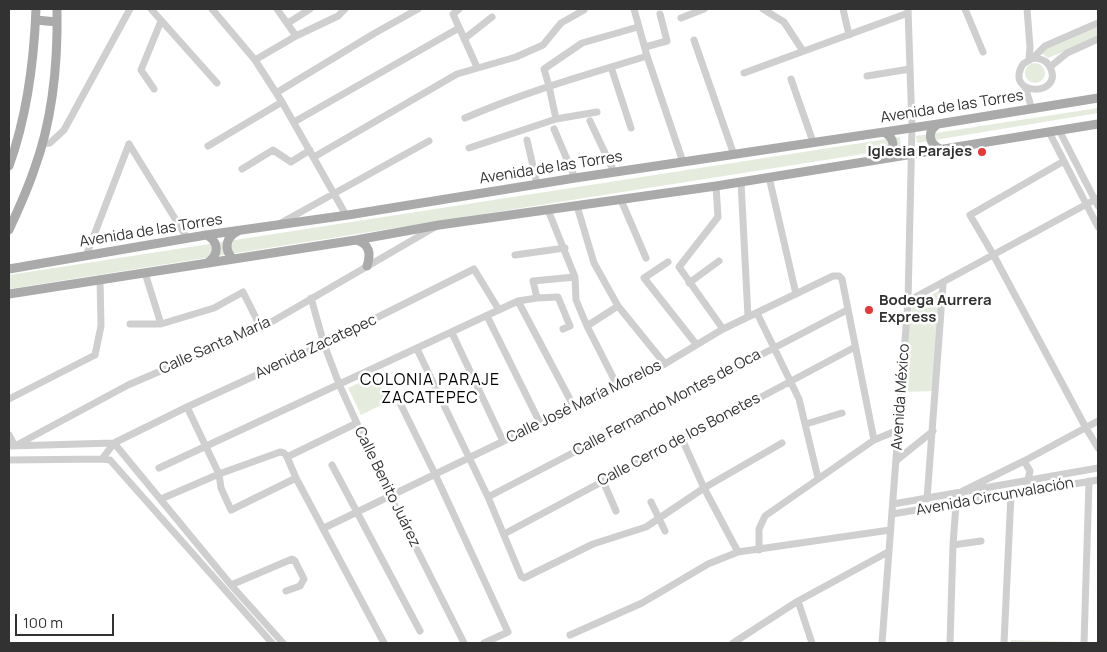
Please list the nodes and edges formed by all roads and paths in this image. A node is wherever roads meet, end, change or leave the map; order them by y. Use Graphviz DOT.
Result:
graph roads {
  1 [pos="36,9"];
  2 [pos="57,9"];
  3 [pos="130,9"];
  4 [pos="151,9"];
  5 [pos="212,9"];
  6 [pos="277,9"];
  7 [pos="310,9"];
  8 [pos="345,9"];
  9 [pos="418,9"];
  10 [pos="459,9"];
  11 [pos="634,9"];
  12 [pos="704,9"];
  13 [pos="763,9"];
  14 [pos="843,9"];
  15 [pos="965,9"];
  16 [pos="1027,9"];
  17 [pos="584,10"];
  18 [pos="908,11"];
  19 [pos="336,12"];
  20 [pos="660,14"];
  21 [pos="492,18"];
  22 [pos="681,18"];
  23 [pos="36,20"];
  24 [pos="162,21"];
  25 [pos="58,22"];
  26 [pos="288,23"];
  27 [pos="1098,23"];
  28 [pos="638,27"];
  29 [pos="459,28"];
  30 [pos="850,35"];
  31 [pos="296,36"];
  32 [pos="464,39"];
  33 [pos="1098,39"];
  34 [pos="694,40"];
  35 [pos="645,47"];
  36 [pos="802,51"];
  37 [pos="983,52"];
  38 [pos="647,56"];
  39 [pos="1031,59"];
  40 [pos="255,60"];
  41 [pos="1050,66"];
  42 [pos="477,67"];
  43 [pos="611,68"];
  44 [pos="910,70"];
  45 [pos="744,73"];
  46 [pos="867,76"];
  47 [pos="791,79"];
  48 [pos="217,83"];
  49 [pos="549,86"];
  50 [pos="1025,87"];
  51 [pos="154,89"];
  52 [pos="276,93"];
  53 [pos="1098,98"];
  54 [pos="282,102"];
  55 [pos="1032,109"];
  56 [pos="597,112"];
  57 [pos="465,118"];
  58 [pos="556,119"];
  59 [pos="590,121"];
  60 [pos="294,122"];
  61 [pos="938,124"];
  62 [pos="1098,124"];
  63 [pos="631,128"];
  64 [pos="912,128"];
  65 [pos="554,129"];
  66 [pos="1059,130"];
  67 [pos="884,132"];
  68 [pos="1049,132"];
  69 [pos="527,140"];
  70 [pos="429,141"];
  71 [pos="813,142"];
  72 [pos="42,144"];
  73 [pos="208,146"];
  74 [pos="470,148"];
  75 [pos="940,149"];
  76 [pos="310,150"];
  77 [pos="911,153"];
  78 [pos="734,155"];
  79 [pos="314,157"];
  80 [pos="886,158"];
  81 [pos="1064,161"];
  82 [pos="683,162"];
  83 [pos="9,166"];
  84 [pos="242,169"];
  85 [pos="614,172"];
  86 [pos="769,177"];
  87 [pos="575,178"];
  88 [pos="741,182"];
  89 [pos="537,184"];
  90 [pos="716,186"];
  91 [pos="334,193"];
  92 [pos="621,200"];
  93 [pos="1097,201"];
  94 [pos="1086,205"];
  95 [pos="577,206"];
  96 [pos="548,210"];
  97 [pos="346,215"];
  98 [pos="278,224"];
  99 [pos="439,226"];
  100 [pos="1098,226"];
  101 [pos="9,230"];
  102 [pos="238,231"];
  103 [pos="206,235"];
  104 [pos="187,238"];
  105 [pos="356,240"];
  106 [pos="565,248"];
  107 [pos="515,255"];
  108 [pos="86,256"];
  109 [pos="994,256"];
  110 [pos="646,258"];
  111 [pos="233,259"];
  112 [pos="719,261"];
  113 [pos="668,262"];
  114 [pos="207,263"];
  115 [pos="367,266"];
  116 [pos="9,268"];
  117 [pos="145,273"];
  118 [pos="575,277"];
  119 [pos="100,279"];
  120 [pos="689,283"];
  121 [pos="943,284"];
  122 [pos="9,294"];
  123 [pos="796,294"];
  124 [pos="311,298"];
  125 [pos="538,298"];
  126 [pos="518,301"];
  127 [pos="908,301"];
  128 [pos="618,306"];
  129 [pos="499,310"];
  130 [pos="847,310"];
  131 [pos="757,313"];
  132 [pos="487,316"];
  133 [pos="748,317"];
  134 [pos="130,324"];
  135 [pos="161,324"];
  136 [pos="587,326"];
  137 [pos="261,328"];
  138 [pos="563,329"];
  139 [pos="723,329"];
  140 [pos="452,333"];
  141 [pos="324,344"];
  142 [pos="696,344"];
  143 [pos="855,347"];
  144 [pos="774,348"];
  145 [pos="417,349"];
  146 [pos="665,364"];
  147 [pos="791,381"];
  148 [pos="339,384"];
  149 [pos="618,387"];
  150 [pos="9,399"];
  151 [pos="401,405"];
  152 [pos="187,407"];
  153 [pos="574,407"];
  154 [pos="842,413"];
  155 [pos="1098,421"];
  156 [pos="540,423"];
  157 [pos="357,424"];
  158 [pos="806,424"];
  159 [pos="1086,428"];
  160 [pos="898,430"];
  161 [pos="39,432"];
  162 [pos="932,432"];
  163 [pos="9,436"];
  164 [pos="682,439"];
  165 [pos="874,440"];
  166 [pos="503,441"];
  167 [pos="114,443"];
  168 [pos="782,443"];
  169 [pos="12,446"];
  170 [pos="206,446"];
  171 [pos="37,447"];
  172 [pos="1098,448"];
  173 [pos="287,457"];
  174 [pos="43,458"];
  175 [pos="468,458"];
  176 [pos="102,459"];
  177 [pos="9,460"];
  178 [pos="897,460"];
  179 [pos="1024,461"];
  180 [pos="332,465"];
  181 [pos="160,468"];
  182 [pos="1098,468"];
  183 [pos="219,474"];
  184 [pos="435,474"];
  185 [pos="296,478"];
  186 [pos="818,478"];
  187 [pos="1028,480"];
  188 [pos="1098,480"];
  189 [pos="603,481"];
  190 [pos="1089,481"];
  191 [pos="704,488"];
  192 [pos="963,491"];
  193 [pos="1026,491"];
  194 [pos="1011,494"];
  195 [pos="390,496"];
  196 [pos="488,497"];
  197 [pos="161,499"];
  198 [pos="927,499"];
  199 [pos="651,502"];
  200 [pos="893,504"];
  201 [pos="956,504"];
  202 [pos="616,511"];
  203 [pos="356,512"];
  204 [pos="892,514"];
  205 [pos="659,519"];
  206 [pos="324,528"];
  207 [pos="890,530"];
  208 [pos="665,531"];
  209 [pos="504,534"];
  210 [pos="981,541"];
  211 [pos="953,545"];
  212 [pos="759,550"];
  213 [pos="738,552"];
  214 [pos="888,552"];
  215 [pos="231,585"];
  216 [pos="286,591"];
  217 [pos="798,602"];
  218 [pos="265,622"];
  219 [pos="258,628"];
  220 [pos="420,631"];
  221 [pos="570,635"];
  222 [pos="272,643"];
  223 [pos="283,643"];
  224 [pos="384,643"];
  225 [pos="464,643"];
  226 [pos="484,643"];
  227 [pos="733,643"];
  228 [pos="812,643"];
  229 [pos="882,643"];
  230 [pos="950,643"];
  231 [pos="1004,643"];
  232 [pos="1084,643"];
  1 -- 23 [label="main road"];
  2 -- 25 [label="main road"];
  3 -- 72 [label="street"];
  4 -- 24 [label="street"];
  5 -- 40 [label="street"];
  6 -- 26 [label="street"];
  7 -- 26 [label="street"];
  8 -- 19 [label="street"];
  9 -- 52 [label="street"];
  10 -- 29 [label="street"];
  11 -- 28 [label="street"];
  12 -- 22 [label="street"];
  13 -- 36 [label="street"];
  14 -- 30 [label="street"];
  15 -- 37 [label="street"];
  16 -- 39 [label="street"];
  17 -- 42 [label="street"];
  18 -- 30 [label="street"];
  18 -- 44 [label="street, Avenida México"];
  19 -- 31 [label="street"];
  20 -- 35 [label="street"];
  21 -- 32 [label="street"];
  23 -- 25 [label="main road"];
  23 -- 83 [label="main road"];
  24 -- 48 [label="street"];
  24 -- 51 [label="street"];
  25 -- 72 [label="main road"];
  26 -- 31 [label="street"];
  27 -- 39 [label="street"];
  28 -- 35 [label="street"];
  28 -- 49 [label="street"];
  29 -- 32 [label="street"];
  29 -- 60 [label="street"];
  30 -- 36 [label="street"];
  31 -- 40 [label="street"];
  32 -- 42 [label="street"];
  33 -- 41 [label="street"];
  34 -- 78 [label="street"];
  35 -- 38 [label="street"];
  36 -- 45 [label="street"];
  38 -- 43 [label="street"];
  38 -- 82 [label="street"];
  39 -- 41 [label="street"];
  39 -- 50 [label="street"];
  40 -- 52 [label="street"];
  41 -- 50 [label="street"];
  42 -- 79 [label="street"];
  43 -- 49 [label="street"];
  43 -- 63 [label="street"];
  44 -- 46 [label="street"];
  44 -- 64 [label="street, Avenida México"];
  47 -- 71 [label="street"];
  49 -- 57 [label="street"];
  49 -- 58 [label="street"];
  50 -- 55 [label="street"];
  52 -- 54 [label="street"];
  53 -- 55 [label="main road, Avenida de las Torres"];
  54 -- 60 [label="street"];
  54 -- 73 [label="street"];
  55 -- 61 [label="main road, Avenida de las Torres"];
  56 -- 58 [label="street"];
  58 -- 74 [label="street"];
  59 -- 85 [label="street"];
  60 -- 76 [label="street"];
  61 -- 64 [label="main road, Avenida de las Torres"];
  61 -- 75 [label="main road"];
  62 -- 66 [label="main road"];
  64 -- 67 [label="main road, Avenida de las Torres"];
  64 -- 77 [label="street, Avenida México"];
  65 -- 87 [label="street"];
  66 -- 68 [label="main road"];
  66 -- 93 [label="street"];
  67 -- 71 [label="main road, Avenida de las Torres"];
  67 -- 80 [label="main road"];
  68 -- 75 [label="main road"];
  68 -- 81 [label="street"];
  69 -- 89 [label="street"];
  70 -- 91 [label="street"];
  71 -- 78 [label="main road, Avenida de las Torres"];
  72 -- 101 [label="main road"];
  75 -- 77 [label="main road"];
  76 -- 79 [label="street"];
  76 -- 84 [label="street"];
  77 -- 80 [label="main road"];
  77 -- 127 [label="street, Avenida México"];
  78 -- 82 [label="main road, Avenida de las Torres"];
  79 -- 91 [label="street"];
  80 -- 86 [label="main road"];
  81 -- 94 [label="street"];
  81 -- 109 [label="street"];
  82 -- 85 [label="main road, Avenida de las Torres"];
  85 -- 87 [label="main road, Avenida de las Torres"];
  86 -- 88 [label="main road"];
  86 -- 123 [label="street"];
  87 -- 89 [label="main road, Avenida de las Torres"];
  88 -- 90 [label="main road"];
  88 -- 133 [label="street"];
  89 -- 97 [label="main road, Avenida de las Torres"];
  90 -- 92 [label="main road"];
  90 -- 120 [label="street"];
  91 -- 97 [label="street"];
  91 -- 98 [label="street"];
  92 -- 95 [label="main road"];
  92 -- 110 [label="street"];
  93 -- 94 [label="street"];
  94 -- 100 [label="street"];
  94 -- 109 [label="street"];
  95 -- 96 [label="main road"];
  95 -- 128 [label="street"];
  96 -- 99 [label="main road"];
  96 -- 106 [label="street"];
  97 -- 98 [label="main road, Avenida de las Torres"];
  98 -- 102 [label="main road, Avenida de las Torres"];
  99 -- 105 [label="main road"];
  99 -- 115 [label="street, Calle Santa María"];
  102 -- 103 [label="main road, Avenida de las Torres"];
  102 -- 111 [label="main road"];
  103 -- 104 [label="main road, Avenida de las Torres"];
  103 -- 114 [label="main road"];
  104 -- 108 [label="main road, Avenida de las Torres"];
  104 -- 108 [label="street"];
  105 -- 111 [label="main road"];
  105 -- 115 [label="main road"];
  106 -- 107 [label="street"];
  106 -- 118 [label="street"];
  108 -- 116 [label="main road, Avenida de las Torres"];
  109 -- 121 [label="street"];
  109 -- 159 [label="street"];
  111 -- 114 [label="main road"];
  112 -- 120 [label="street"];
  113 -- 142 [label="street"];
  114 -- 117 [label="main road"];
  115 -- 124 [label="street, Calle Santa María"];
  117 -- 119 [label="main road"];
  117 -- 135 [label="street"];
  118 -- 125 [label="street"];
  118 -- 136 [label="street"];
  119 -- 122 [label="main road"];
  119 -- 150 [label="street"];
  120 -- 139 [label="street"];
  121 -- 127 [label="street"];
  121 -- 162 [label="street"];
  123 -- 130 [label="street, Calle José María Morelos"];
  123 -- 131 [label="street, Calle José María Morelos"];
  124 -- 137 [label="street, Calle Santa María"];
  124 -- 141 [label="street, Calle Benito Juárez"];
  125 -- 126 [label="street"];
  125 -- 138 [label="street"];
  126 -- 129 [label="street"];
  126 -- 153 [label="street"];
  127 -- 160 [label="street, Avenida México"];
  128 -- 136 [label="street"];
  128 -- 146 [label="street"];
  129 -- 132 [label="street"];
  129 -- 141 [label="street, Avenida Zacatepec"];
  130 -- 143 [label="street"];
  130 -- 144 [label="street, Calle Fernando Montes de Oca"];
  131 -- 133 [label="street, Calle José María Morelos"];
  131 -- 144 [label="street"];
  132 -- 140 [label="street"];
  132 -- 156 [label="street"];
  133 -- 139 [label="street, Calle José María Morelos"];
  134 -- 135 [label="street"];
  135 -- 137 [label="street"];
  136 -- 149 [label="street"];
  137 -- 161 [label="street, Calle Santa María"];
  139 -- 142 [label="street, Calle José María Morelos"];
  140 -- 145 [label="street"];
  140 -- 166 [label="street"];
  141 -- 148 [label="street, Calle Benito Juárez"];
  141 -- 152 [label="street, Avenida Zacatepec"];
  142 -- 146 [label="street, Calle José María Morelos"];
  143 -- 147 [label="street, Calle Cerro de los Bonetes"];
  143 -- 165 [label="street"];
  144 -- 147 [label="street"];
  144 -- 196 [label="street, Calle Fernando Montes de Oca"];
  145 -- 148 [label="street"];
  145 -- 175 [label="street"];
  146 -- 149 [label="street, Calle José María Morelos"];
  147 -- 158 [label="street"];
  147 -- 164 [label="street, Calle Cerro de los Bonetes"];
  148 -- 157 [label="street, Calle Benito Juárez"];
  148 -- 170 [label="street"];
  149 -- 153 [label="street, Calle José María Morelos"];
  151 -- 184 [label="street"];
  152 -- 167 [label="street, Avenida Zacatepec"];
  152 -- 170 [label="street"];
  153 -- 156 [label="street, Calle José María Morelos"];
  154 -- 158 [label="street"];
  155 -- 159 [label="street"];
  156 -- 166 [label="street, Calle José María Morelos"];
  157 -- 173 [label="street"];
  157 -- 195 [label="street, Calle Benito Juárez"];
  158 -- 186 [label="street"];
  159 -- 172 [label="street"];
  159 -- 179 [label="street"];
  160 -- 165 [label="street"];
  160 -- 178 [label="street, Avenida México"];
  161 -- 169 [label="street, Calle Santa María"];
  161 -- 171 [label="street"];
  162 -- 178 [label="street"];
  162 -- 198 [label="street"];
  163 -- 169 [label="street"];
  164 -- 189 [label="street, Calle Cerro de los Bonetes"];
  164 -- 191 [label="street"];
  165 -- 186 [label="street"];
  166 -- 175 [label="street, Calle José María Morelos"];
  167 -- 171 [label="street, Avenida Zacatepec"];
  167 -- 176 [label="street, Avenida Zacatepec"];
  167 -- 197 [label="street"];
  168 -- 191 [label="street"];
  169 -- 171 [label="street, Avenida Zacatepec"];
  170 -- 181 [label="street"];
  170 -- 183 [label="street"];
  171 -- 174 [label="street"];
  173 -- 183 [label="street"];
  173 -- 185 [label="street"];
  174 -- 176 [label="street"];
  174 -- 177 [label="street"];
  175 -- 184 [label="street, Calle José María Morelos"];
  175 -- 196 [label="street"];
  176 -- 219 [label="street"];
  178 -- 200 [label="street, Avenida México"];
  179 -- 187 [label="street"];
  179 -- 192 [label="street"];
  180 -- 203 [label="street"];
  182 -- 187 [label="street, Avenida Circunvalación"];
  183 -- 185 [label="street"];
  183 -- 197 [label="street"];
  184 -- 195 [label="street, Calle José María Morelos"];
  184 -- 226 [label="street"];
  185 -- 206 [label="street"];
  186 -- 212 [label="street"];
  187 -- 192 [label="street, Avenida Circunvalación"];
  187 -- 193 [label="street"];
  188 -- 190 [label="street, Avenida Circunvalación"];
  189 -- 202 [label="street"];
  189 -- 209 [label="street, Calle Cerro de los Bonetes"];
  190 -- 193 [label="street, Avenida Circunvalación"];
  190 -- 232 [label="street"];
  191 -- 205 [label="street"];
  191 -- 213 [label="street"];
  192 -- 198 [label="street, Avenida Circunvalación"];
  192 -- 201 [label="street"];
  193 -- 194 [label="street, Avenida Circunvalación"];
  194 -- 201 [label="street, Avenida Circunvalación"];
  194 -- 231 [label="street"];
  195 -- 203 [label="street, Calle José María Morelos"];
  195 -- 225 [label="street, Calle Benito Juárez"];
  196 -- 209 [label="street"];
  197 -- 215 [label="street"];
  198 -- 200 [label="street, Avenida Circunvalación"];
  199 -- 205 [label="street"];
  200 -- 204 [label="street, Avenida México"];
  201 -- 204 [label="street, Avenida Circunvalación"];
  201 -- 211 [label="street"];
  203 -- 206 [label="street, Calle José María Morelos"];
  203 -- 220 [label="street"];
  204 -- 207 [label="street, Avenida México"];
  205 -- 208 [label="street"];
  205 -- 209 [label="street"];
  206 -- 224 [label="street"];
  207 -- 212 [label="street"];
  207 -- 214 [label="street, Avenida México"];
  210 -- 211 [label="street"];
  211 -- 230 [label="street"];
  212 -- 213 [label="street"];
  213 -- 221 [label="street"];
  214 -- 217 [label="street"];
  214 -- 229 [label="street, Avenida México"];
  215 -- 216 [label="street"];
  215 -- 218 [label="street"];
  217 -- 227 [label="street"];
  217 -- 228 [label="street"];
  218 -- 219 [label="street"];
  218 -- 223 [label="street"];
  219 -- 222 [label="street"];
}
